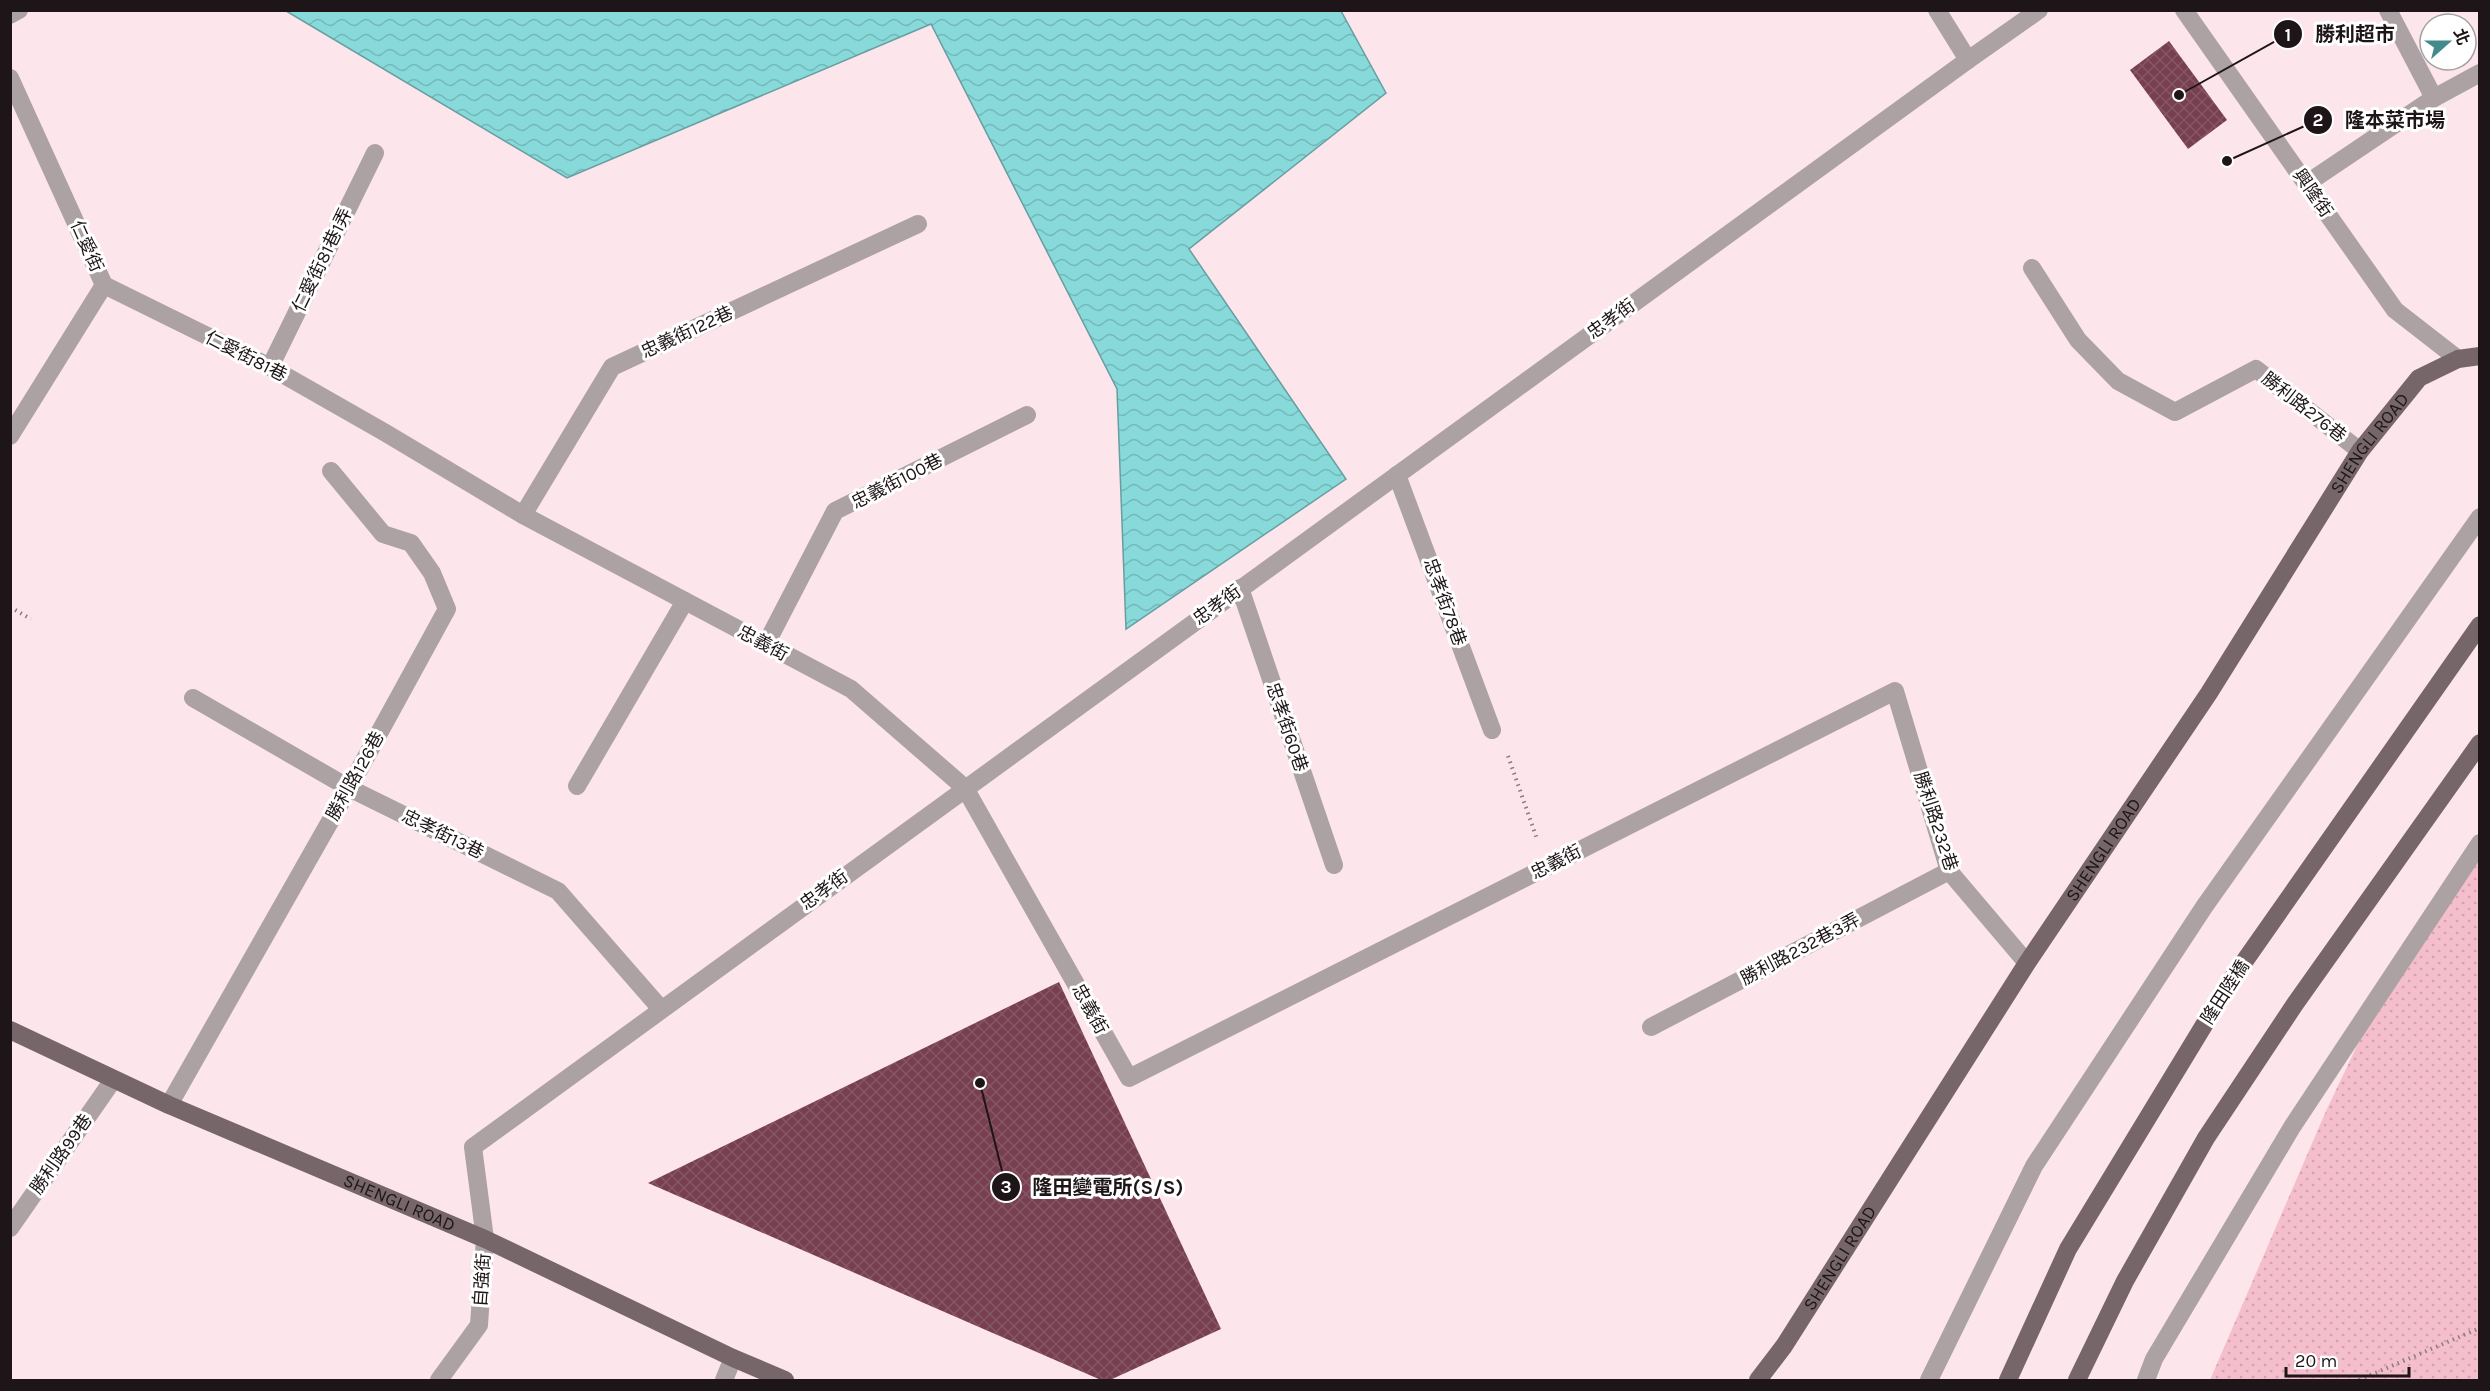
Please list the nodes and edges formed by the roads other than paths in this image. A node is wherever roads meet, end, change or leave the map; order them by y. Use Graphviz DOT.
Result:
graph roads {
  1 [pos="19,10"];
  2 [pos="1937,10"];
  3 [pos="2039,10"];
  4 [pos="2184,10"];
  5 [pos="2388,10"];
  6 [pos="10,15"];
  7 [pos="1968,60"];
  8 [pos="2480,73"];
  9 [pos="12,84"];
  10 [pos="2434,98"];
  11 [pos="375,153"];
  12 [pos="2306,184"];
  13 [pos="918,224"];
  14 [pos="2032,268"];
  15 [pos="104,285"];
  16 [pos="2480,356"];
  17 [pos="2458,359"];
  18 [pos="270,367"];
  19 [pos="1027,415"];
  20 [pos="384,432"];
  21 [pos="10,436"];
  22 [pos="2360,451"];
  23 [pos="331,471"];
  24 [pos="1397,475"];
  25 [pos="523,515"];
  26 [pos="2480,517"];
  27 [pos="1240,588"];
  28 [pos="685,601"];
  29 [pos="2480,625"];
  30 [pos="766,644"];
  31 [pos="1895,691"];
  32 [pos="193,698"];
  33 [pos="1492,730"];
  34 [pos="2480,743"];
  35 [pos="577,786"];
  36 [pos="349,788"];
  37 [pos="965,788"];
  38 [pos="2480,843"];
  39 [pos="1335,865"];
  40 [pos="1949,871"];
  41 [pos="2027,963"];
  42 [pos="661,1009"];
  43 [pos="1651,1027"];
  44 [pos="10,1030"];
  45 [pos="113,1080"];
  46 [pos="169,1106"];
  47 [pos="10,1228"];
  48 [pos="485,1239"];
  49 [pos="733,1358"];
  50 [pos="439,1380"];
  51 [pos="724,1380"];
  52 [pos="785,1380"];
  53 [pos="1758,1380"];
  54 [pos="1929,1380"];
  55 [pos="2008,1380"];
  56 [pos="2077,1380"];
  57 [pos="2146,1380"];
  1 -- 6 [label="street"];
  2 -- 7 [label="street"];
  3 -- 7 [label="street, 忠孝街"];
  4 -- 12 [label="street, 興隆街"];
  5 -- 10 [label="street"];
  7 -- 24 [label="street, 忠孝街"];
  8 -- 10 [label="street"];
  9 -- 15 [label="street, 仁愛街"];
  10 -- 12 [label="street"];
  11 -- 18 [label="street, 仁愛街81巷1弄"];
  12 -- 17 [label="street, 興隆街"];
  13 -- 25 [label="street, 忠義街122巷"];
  14 -- 22 [label="street, 勝利路276巷"];
  15 -- 18 [label="street, 仁愛街81巷"];
  15 -- 21 [label="street, 仁愛街"];
  16 -- 17 [label="main road, SHENGLI ROAD"];
  17 -- 22 [label="main road, SHENGLI ROAD"];
  18 -- 20 [label="street, 仁愛街81巷"];
  19 -- 30 [label="street, 忠義街100巷"];
  20 -- 25 [label="street, 忠義街"];
  22 -- 41 [label="main road, SHENGLI ROAD"];
  23 -- 36 [label="street, 勝利路126巷"];
  24 -- 27 [label="street, 忠孝街"];
  24 -- 33 [label="street, 忠孝街78巷"];
  25 -- 28 [label="street, 忠義街"];
  26 -- 54 [label="street"];
  27 -- 37 [label="street, 忠孝街"];
  27 -- 39 [label="street, 忠孝街60巷"];
  28 -- 30 [label="street, 忠義街"];
  28 -- 35 [label="street"];
  29 -- 55 [label="main road, 隆田陸橋"];
  30 -- 37 [label="street, 忠義街"];
  31 -- 37 [label="street, 忠義街"];
  31 -- 40 [label="street, 勝利路232巷"];
  32 -- 36 [label="street, 忠孝街13巷"];
  34 -- 56 [label="main road"];
  36 -- 42 [label="street, 忠孝街13巷"];
  36 -- 46 [label="street, 勝利路126巷"];
  37 -- 42 [label="street, 忠孝街"];
  38 -- 57 [label="street"];
  40 -- 41 [label="street, 勝利路232巷"];
  40 -- 43 [label="street, 勝利路232巷3弄"];
  41 -- 53 [label="main road, SHENGLI ROAD"];
  42 -- 48 [label="street, 忠孝街"];
  44 -- 45 [label="main road, SHENGLI ROAD"];
  45 -- 46 [label="main road, SHENGLI ROAD"];
  45 -- 47 [label="street, 勝利路99巷"];
  46 -- 48 [label="main road, SHENGLI ROAD"];
  48 -- 49 [label="main road, SHENGLI ROAD"];
  48 -- 50 [label="street, 自強街"];
  49 -- 51 [label="street"];
  49 -- 52 [label="main road, SHENGLI ROAD"];
}
